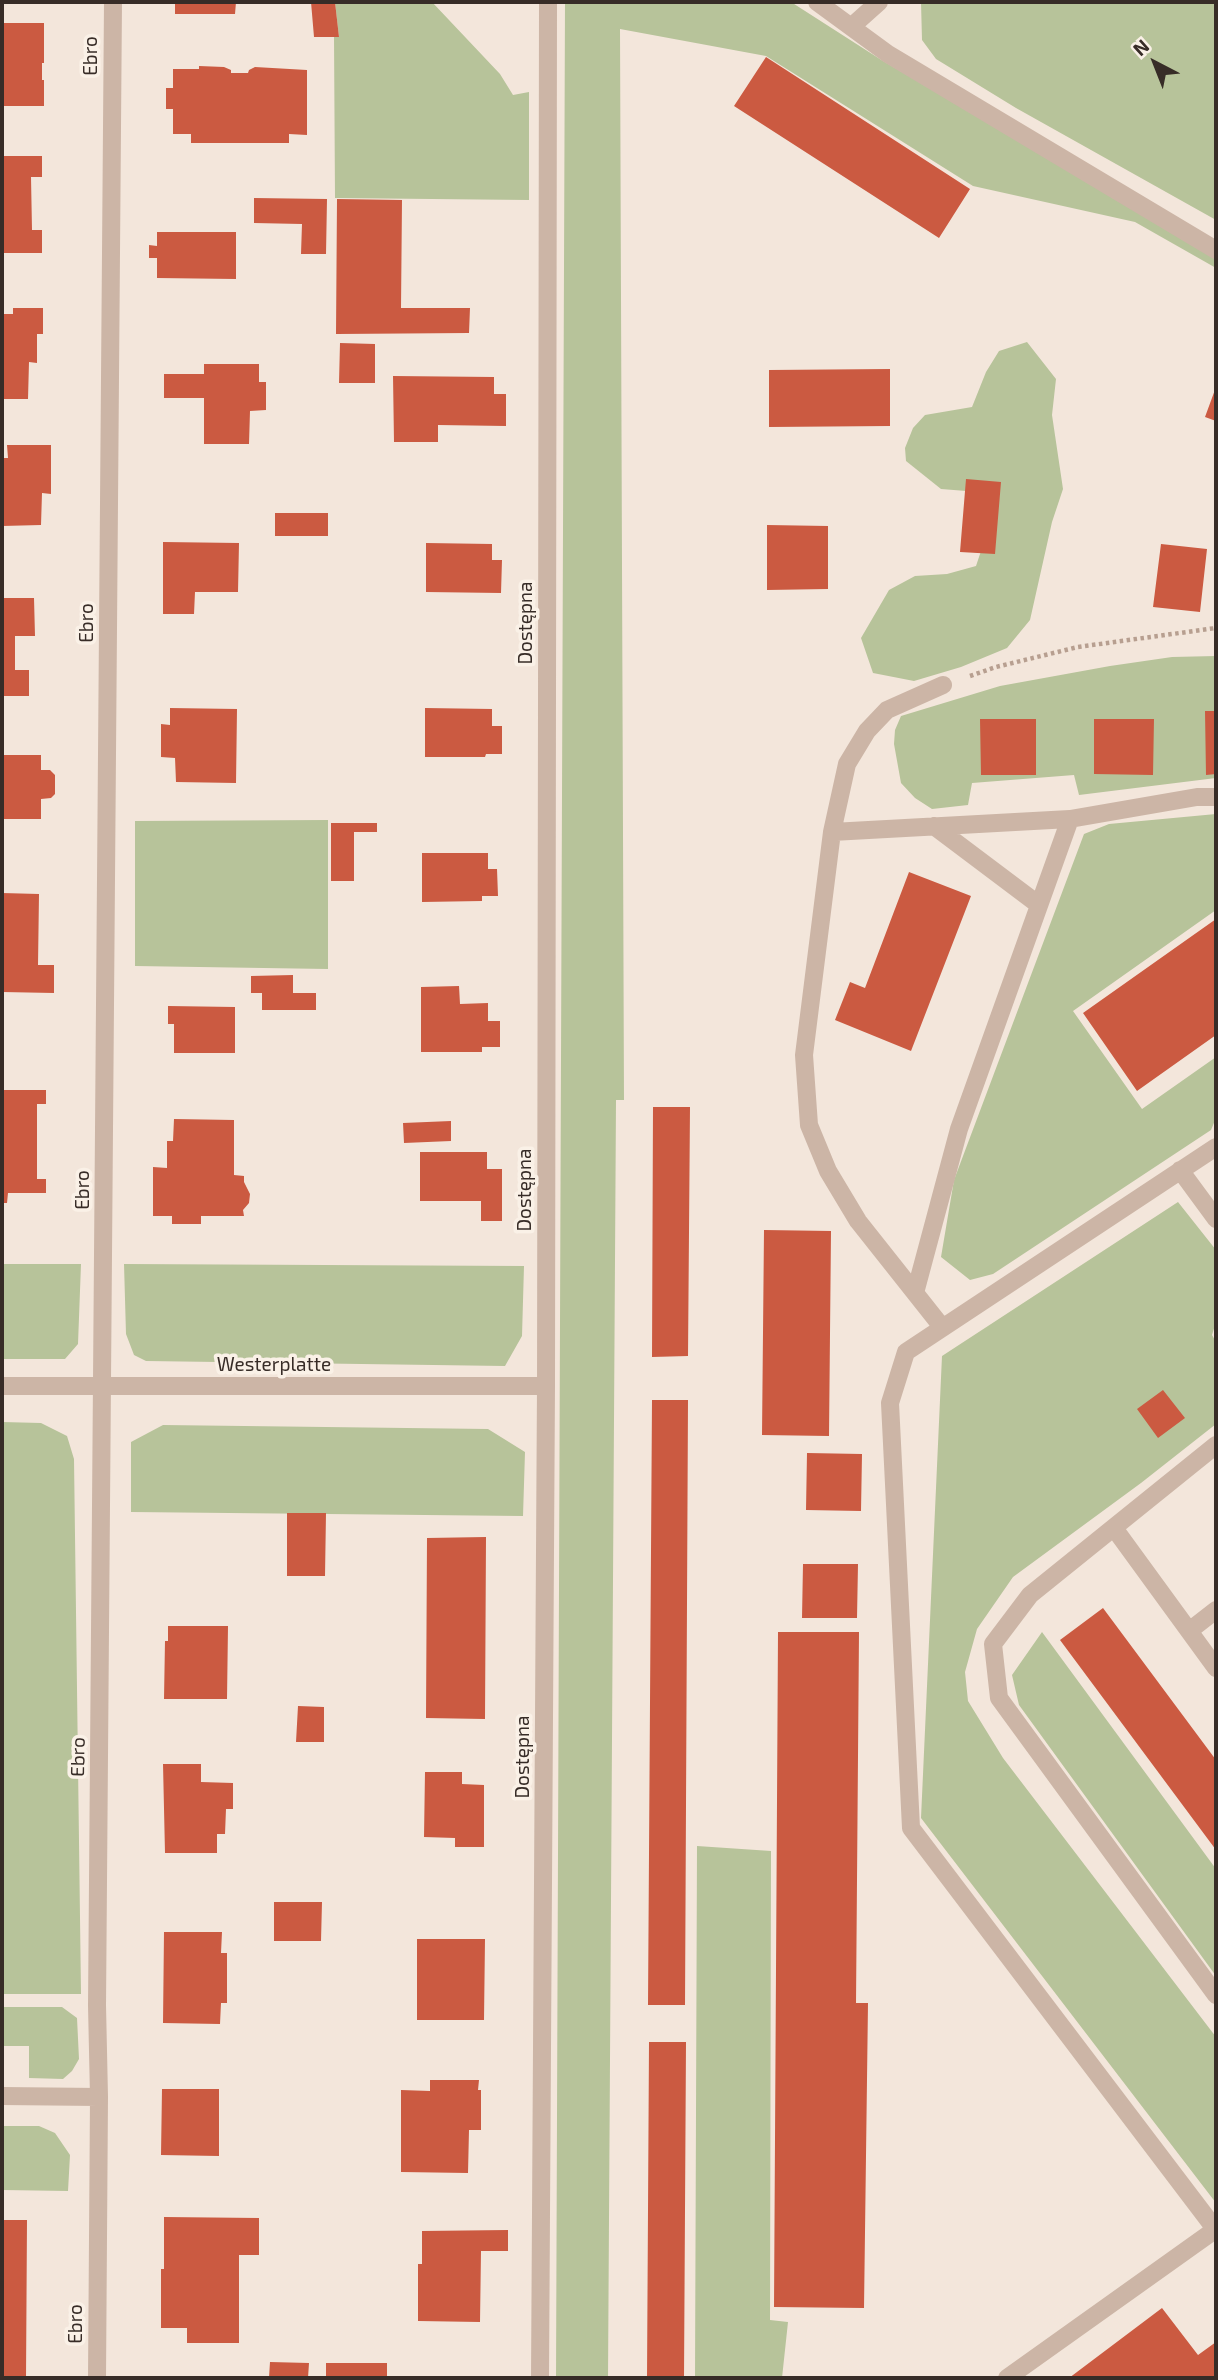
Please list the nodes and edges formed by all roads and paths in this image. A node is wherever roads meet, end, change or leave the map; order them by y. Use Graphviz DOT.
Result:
graph roads {
  1 [pos="113,2"];
  2 [pos="548,2"];
  3 [pos="817,2"];
  4 [pos="879,2"];
  5 [pos="851,27"];
  6 [pos="1216,250"];
  7 [pos="1216,628"];
  8 [pos="943,685"];
  9 [pos="1216,797"];
  10 [pos="1070,819"];
  11 [pos="934,827"];
  12 [pos="832,832"];
  13 [pos="1039,905"];
  14 [pos="1216,1147"];
  15 [pos="1180,1170"];
  16 [pos="1216,1219"];
  17 [pos="915,1293"];
  18 [pos="942,1327"];
  19 [pos="103,1385"];
  20 [pos="2,1386"];
  21 [pos="546,1386"];
  22 [pos="1216,1445"];
  23 [pos="1114,1528"];
  24 [pos="1216,1610"];
  25 [pos="1189,1631"];
  26 [pos="1216,1668"];
  27 [pos="1216,1995"];
  28 [pos="2,2096"];
  29 [pos="99,2097"];
  30 [pos="1216,2229"];
  31 [pos="97,2378"];
  32 [pos="540,2378"];
  33 [pos="1007,2378"];
  1 -- 19 [label="street, Ebro"];
  2 -- 21 [label="street, Dostępna"];
  3 -- 5 [label="street"];
  4 -- 5 [label="street"];
  5 -- 6 [label="street"];
  7 -- 8 [label="path"];
  8 -- 12 [label="street"];
  9 -- 10 [label="street"];
  10 -- 11 [label="street"];
  10 -- 13 [label="street"];
  11 -- 12 [label="street"];
  11 -- 13 [label="street"];
  12 -- 17 [label="street"];
  13 -- 17 [label="street"];
  14 -- 15 [label="street"];
  15 -- 16 [label="street"];
  15 -- 18 [label="street"];
  17 -- 18 [label="street"];
  18 -- 30 [label="street"];
  19 -- 20 [label="street, Westerplatte"];
  19 -- 21 [label="street, Westerplatte"];
  19 -- 29 [label="street, Ebro"];
  21 -- 32 [label="street, Dostępna"];
  22 -- 23 [label="street"];
  23 -- 25 [label="street"];
  23 -- 27 [label="street"];
  24 -- 25 [label="street"];
  25 -- 26 [label="street"];
  28 -- 29 [label="street"];
  29 -- 31 [label="street, Ebro"];
  30 -- 33 [label="street"];
}
